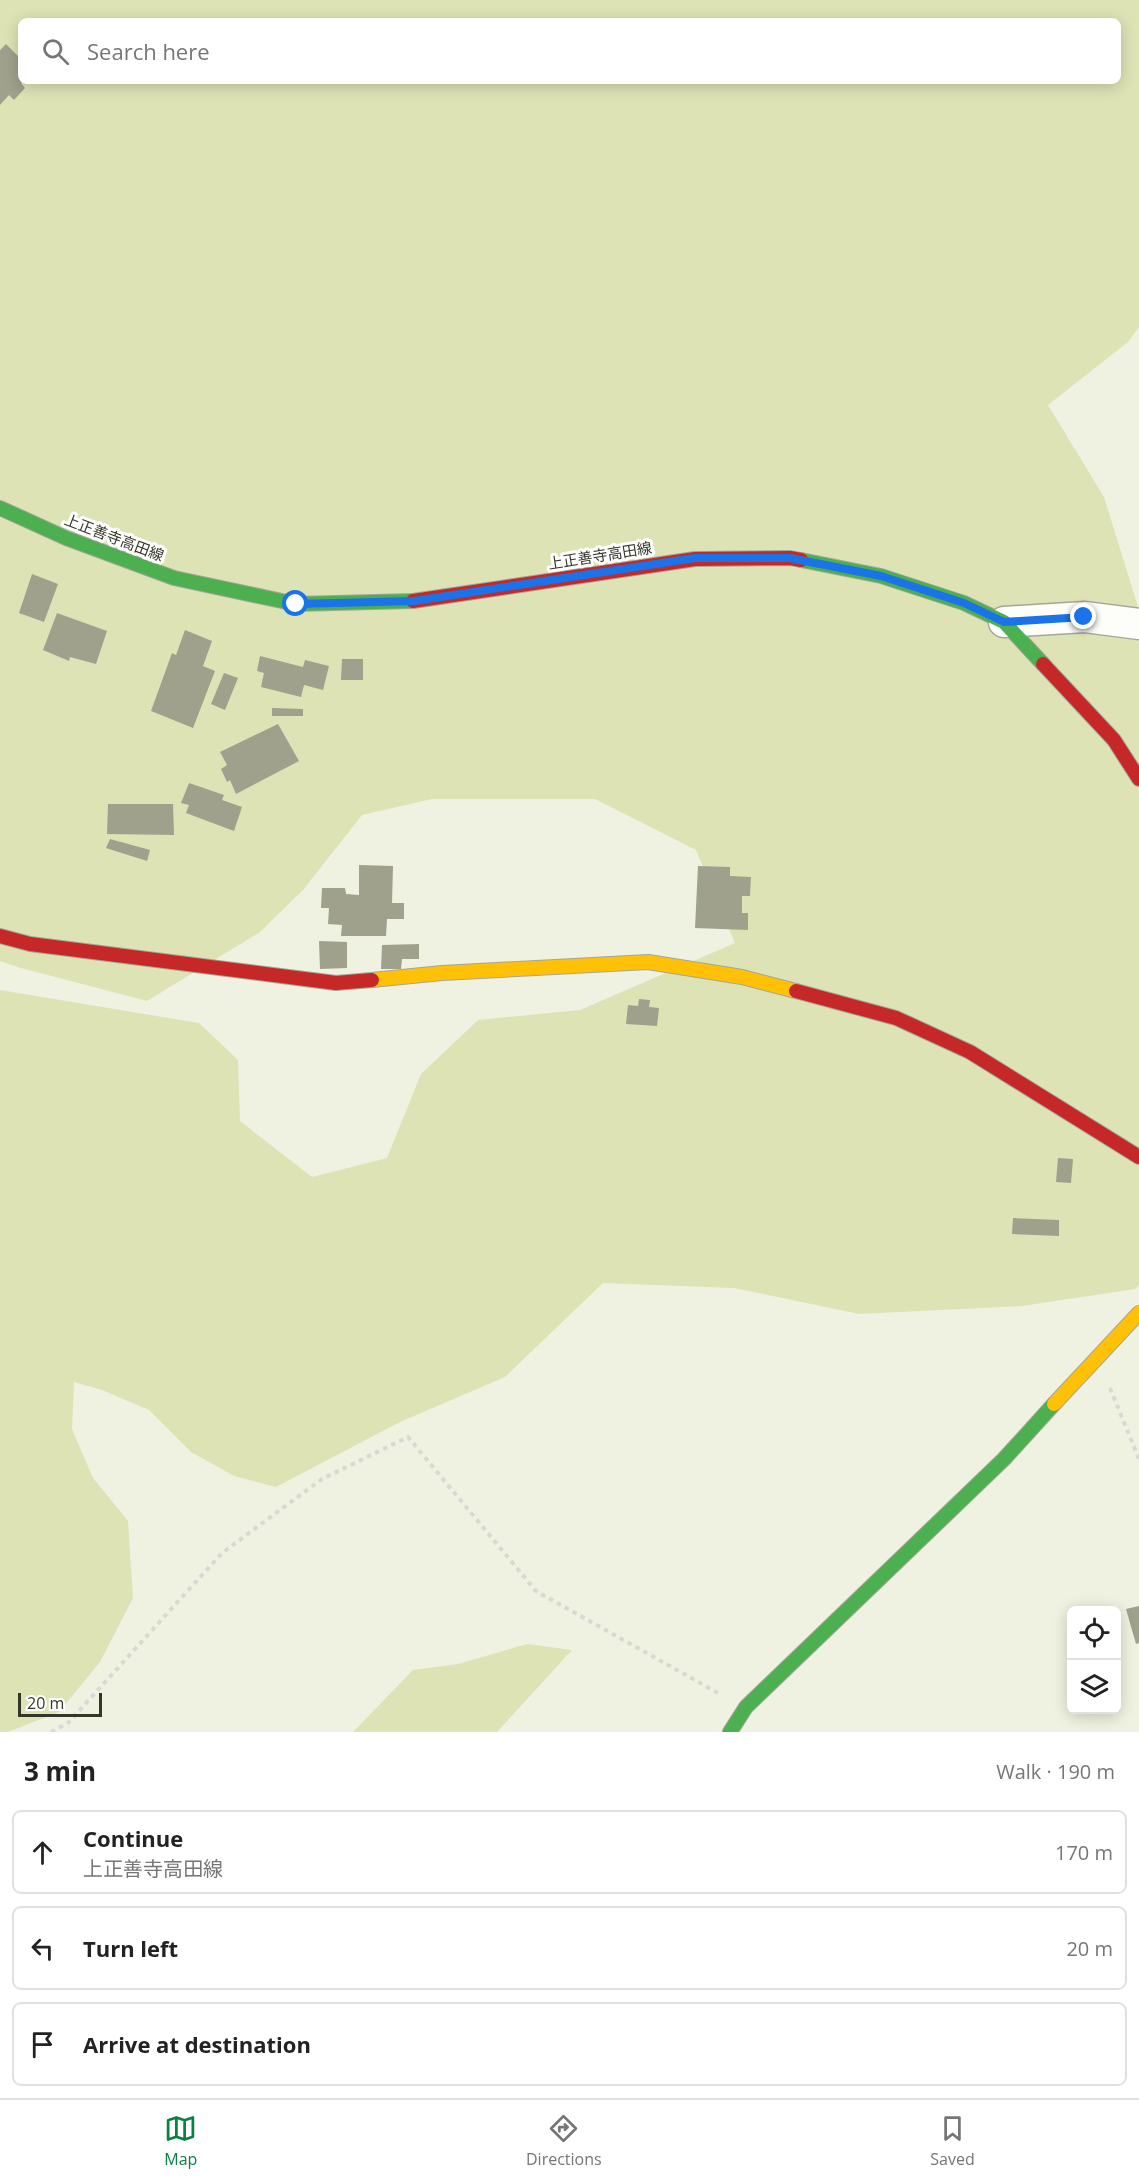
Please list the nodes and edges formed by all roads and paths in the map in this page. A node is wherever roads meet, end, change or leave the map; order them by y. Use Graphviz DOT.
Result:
graph roads {
  1 [pos="0,508"];
  2 [pos="1004,622"];
  3 [pos="1139,624"];
  4 [pos="1139,779"];
  5 [pos="0,936"];
  6 [pos="1139,1157"];
  7 [pos="1139,1313"];
  8 [pos="1097,1357"];
  9 [pos="1139,1459"];
  10 [pos="746,1707"];
  11 [pos="51,1732"];
  12 [pos="730,1732"];
  1 -- 2 [label="street, 上正善寺高田線"];
  2 -- 3 [label="street"];
  2 -- 4 [label="street, 上正善寺高田線"];
  5 -- 6 [label="street"];
  7 -- 8 [label="street"];
  8 -- 9 [label="path"];
  8 -- 10 [label="street"];
  10 -- 11 [label="path"];
  10 -- 12 [label="street"];
}
